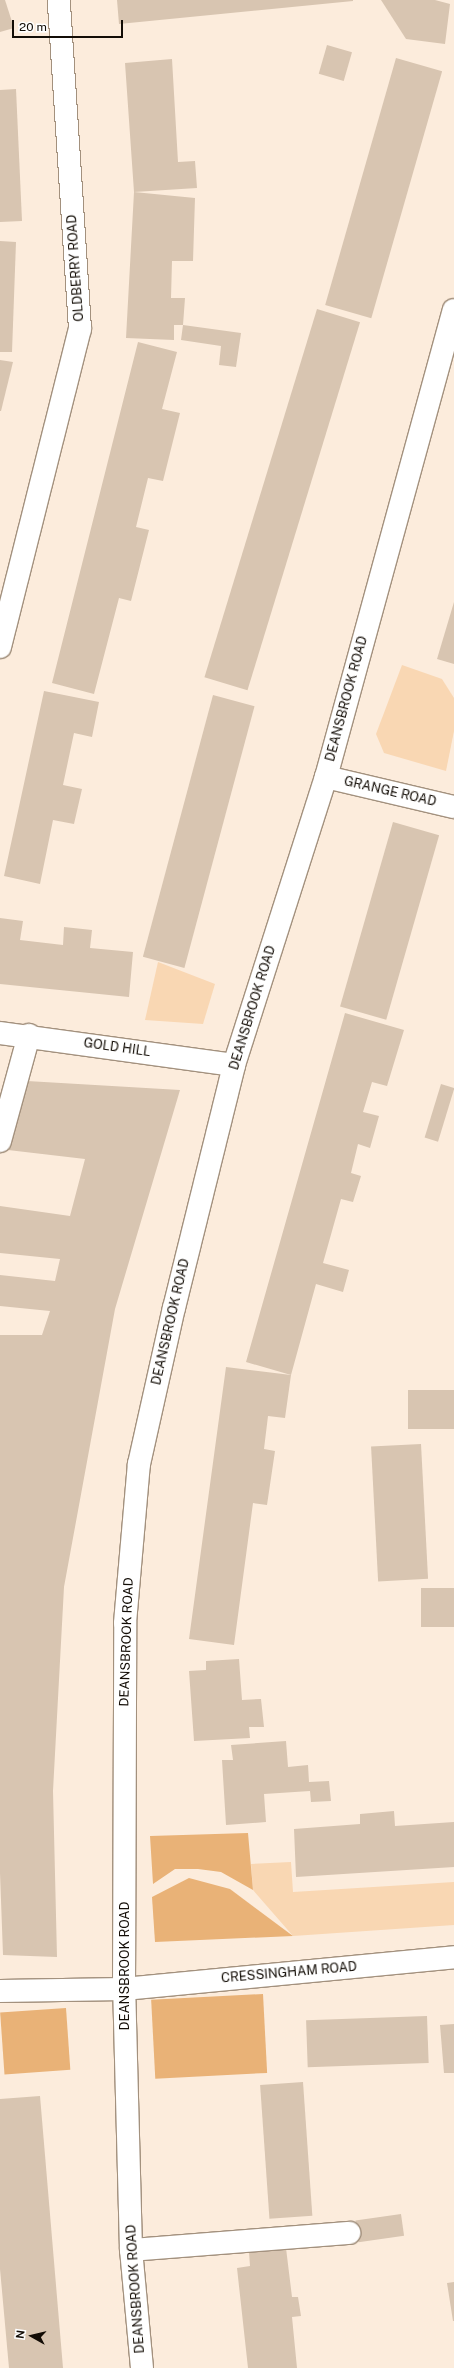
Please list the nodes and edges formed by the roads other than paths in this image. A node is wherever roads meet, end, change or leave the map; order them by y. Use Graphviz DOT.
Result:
graph roads {
  1 [pos="59,0"];
  2 [pos="454,310"];
  3 [pos="0,647"];
  4 [pos="326,777"];
  5 [pos="454,807"];
  6 [pos="0,1033"];
  7 [pos="29,1035"];
  8 [pos="234,1064"];
  9 [pos="0,1141"];
  10 [pos="454,1957"];
  11 [pos="124,1989"];
  12 [pos="0,1991"];
  13 [pos="349,2234"];
  14 [pos="131,2250"];
  15 [pos="142,2368"];
  1 -- 3 [label="street, OLDBERRY ROAD"];
  2 -- 4 [label="street, DEANSBROOK ROAD"];
  4 -- 5 [label="street, GRANGE ROAD"];
  4 -- 8 [label="street, DEANSBROOK ROAD"];
  6 -- 7 [label="street, GOLD HILL"];
  7 -- 8 [label="street, GOLD HILL"];
  7 -- 9 [label="street"];
  8 -- 11 [label="street, DEANSBROOK ROAD"];
  10 -- 11 [label="street, CRESSINGHAM ROAD"];
  11 -- 12 [label="street, CRESSINGHAM ROAD"];
  11 -- 14 [label="street, DEANSBROOK ROAD"];
  13 -- 14 [label="street"];
  14 -- 15 [label="street, DEANSBROOK ROAD"];
}
